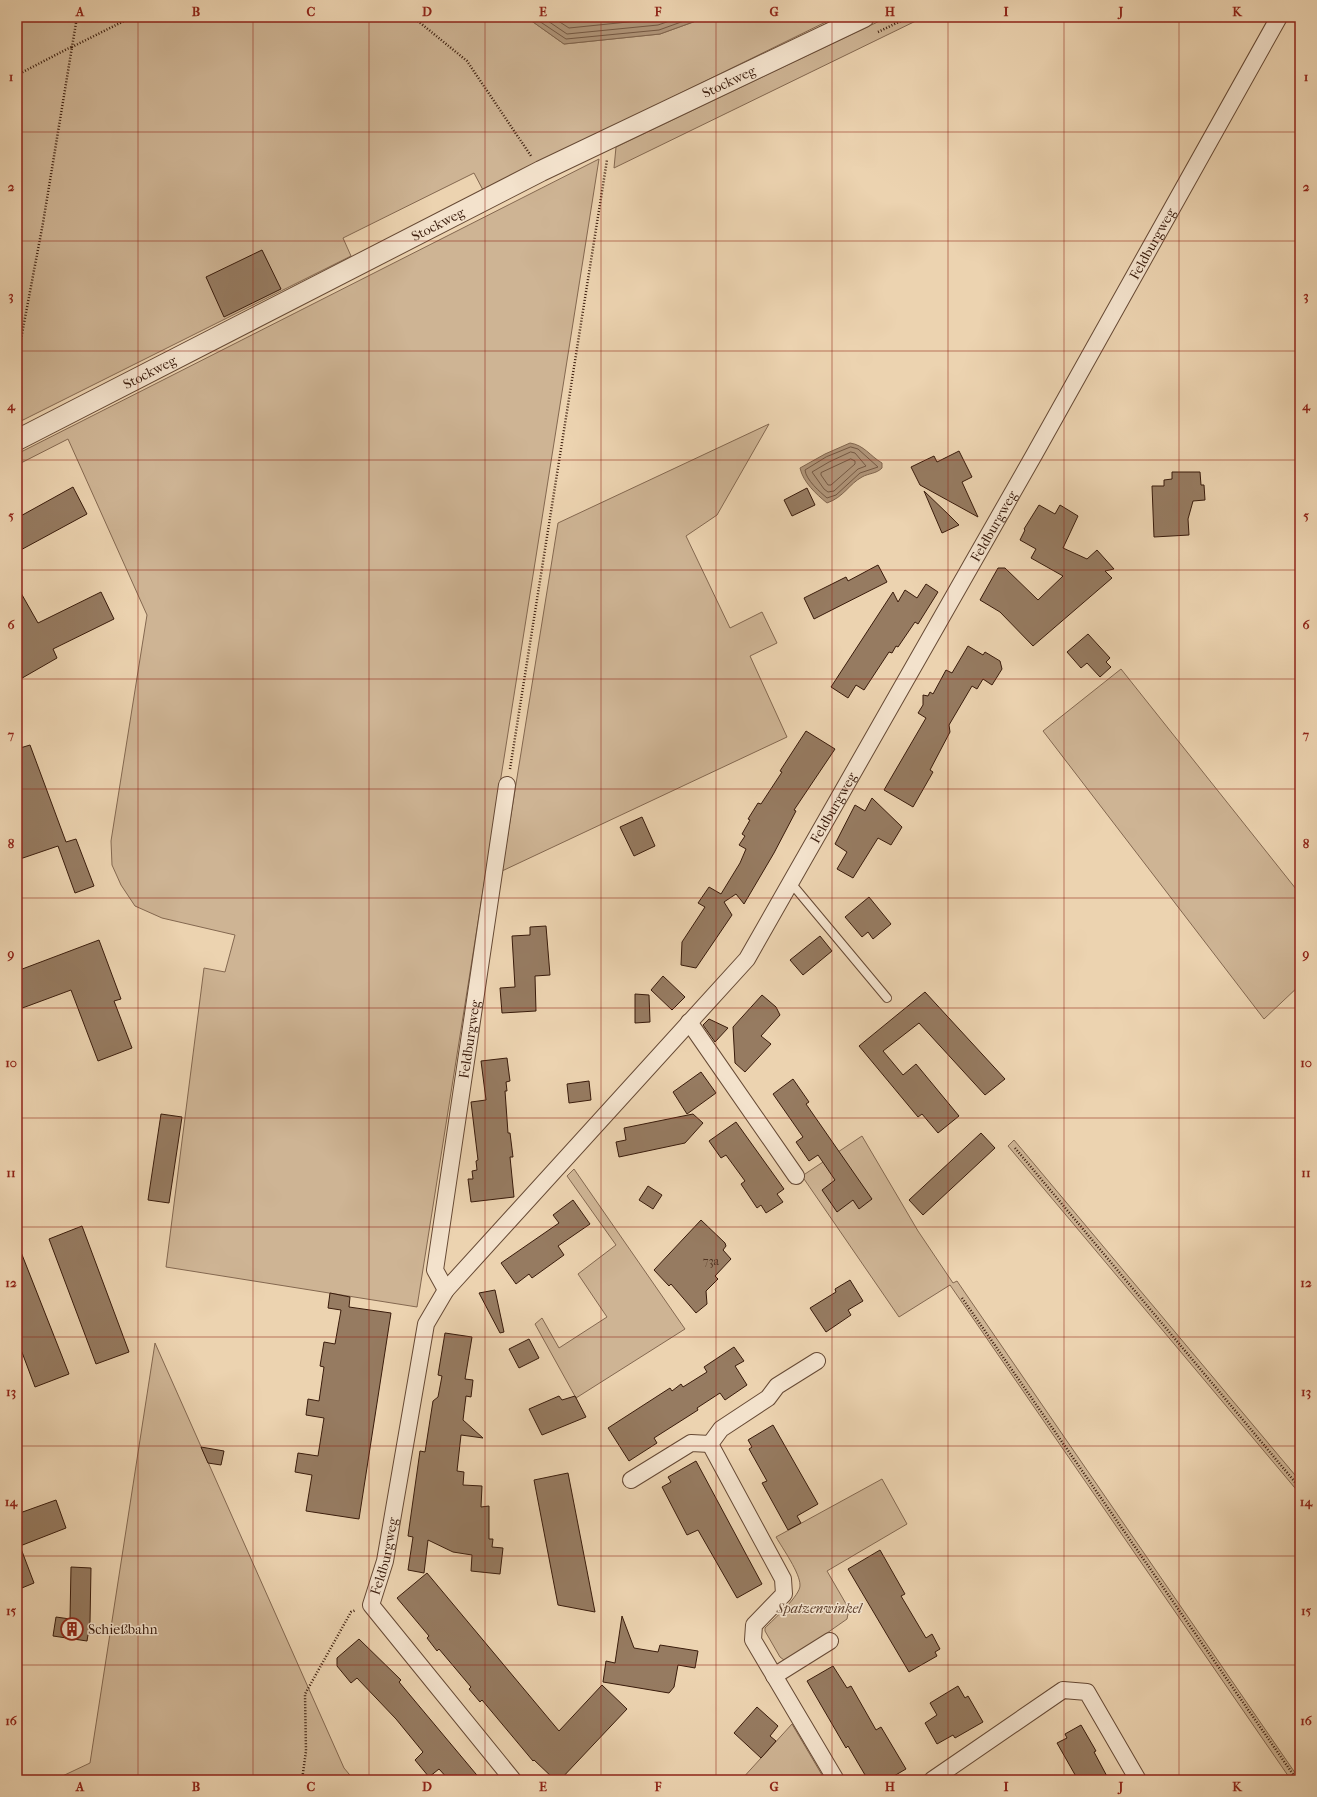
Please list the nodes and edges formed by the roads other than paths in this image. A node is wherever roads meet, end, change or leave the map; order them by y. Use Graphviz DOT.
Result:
graph roads {
  1 [pos="864,17"];
  2 [pos="1279,17"];
  3 [pos="17,440"];
  4 [pos="507,785"];
  5 [pos="791,883"];
  6 [pos="887,998"];
  7 [pos="689,1022"];
  8 [pos="796,1176"];
  9 [pos="446,1290"];
  10 [pos="817,1361"];
  11 [pos="710,1444"];
  12 [pos="631,1480"];
  13 [pos="830,1640"];
  14 [pos="774,1676"];
  15 [pos="513,1780"];
  16 [pos="836,1780"];
  17 [pos="932,1780"];
  18 [pos="1138,1780"];
  1 -- 3 [label="street, Stockweg"];
  2 -- 5 [label="street, Feldburgweg"];
  4 -- 9 [label="street, Feldburgweg"];
  5 -- 6 [label="lane"];
  5 -- 7 [label="street, Feldburgweg"];
  7 -- 8 [label="street"];
  7 -- 9 [label="street, Feldburgweg"];
  9 -- 15 [label="street, Feldburgweg"];
  10 -- 11 [label="street"];
  11 -- 12 [label="street"];
  11 -- 14 [label="street"];
  13 -- 14 [label="street"];
  14 -- 16 [label="street"];
  17 -- 18 [label="street"];
}
